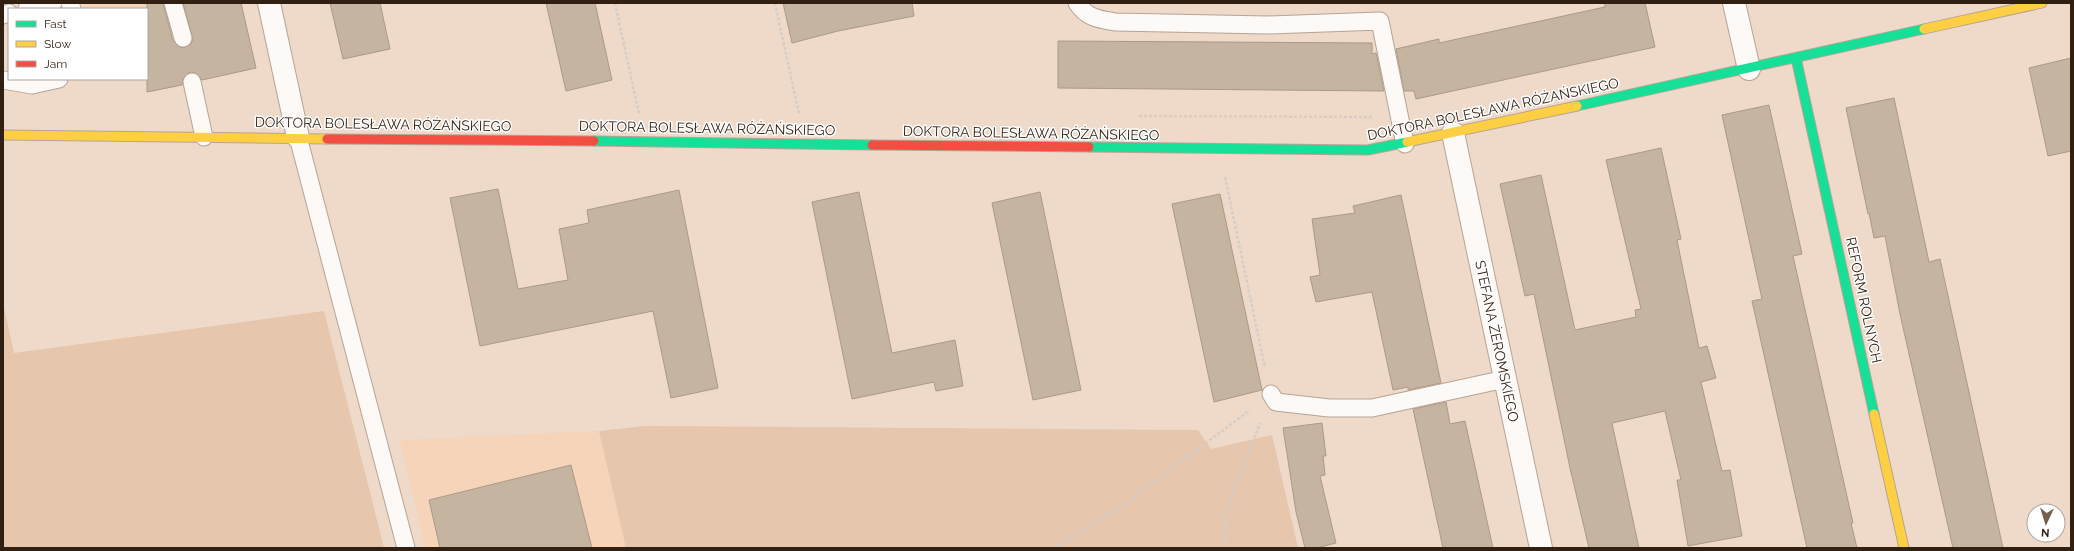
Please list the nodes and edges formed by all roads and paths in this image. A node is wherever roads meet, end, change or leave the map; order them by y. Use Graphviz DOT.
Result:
graph roads {
  1 [pos="53,3"];
  2 [pos="173,3"];
  3 [pos="268,3"];
  4 [pos="615,3"];
  5 [pos="775,3"];
  6 [pos="1077,3"];
  7 [pos="1734,3"];
  8 [pos="2042,3"];
  9 [pos="31,8"];
  10 [pos="183,38"];
  11 [pos="1796,58"];
  12 [pos="1749,69"];
  13 [pos="3,80"];
  14 [pos="54,80"];
  15 [pos="192,82"];
  16 [pos="1399,114"];
  17 [pos="632,115"];
  18 [pos="792,115"];
  19 [pos="1132,116"];
  20 [pos="1453,133"];
  21 [pos="3,135"];
  22 [pos="204,137"];
  23 [pos="298,137"];
  24 [pos="1404,144"];
  25 [pos="1219,149"];
  26 [pos="1505,379"];
  27 [pos="1271,394"];
  28 [pos="406,548"];
  29 [pos="1053,548"];
  30 [pos="1225,548"];
  31 [pos="1542,548"];
  32 [pos="1904,548"];
  1 -- 9 [label="lane"];
  2 -- 10 [label="lane"];
  3 -- 23 [label="street"];
  4 -- 17 [label="path"];
  5 -- 18 [label="path"];
  6 -- 16 [label="lane"];
  7 -- 12 [label="street"];
  8 -- 11 [label="street, DOKTORA BOLESŁAWA RÓŻAŃSKIEGO"];
  11 -- 12 [label="street, DOKTORA BOLESŁAWA RÓŻAŃSKIEGO"];
  11 -- 32 [label="street, REFORM ROLNYCH"];
  12 -- 20 [label="street, DOKTORA BOLESŁAWA RÓŻAŃSKIEGO"];
  13 -- 14 [label="lane"];
  15 -- 22 [label="lane"];
  16 -- 19 [label="path"];
  16 -- 24 [label="lane"];
  20 -- 24 [label="street, DOKTORA BOLESŁAWA RÓŻAŃSKIEGO"];
  20 -- 26 [label="street, STEFANA ŻEROMSKIEGO"];
  21 -- 22 [label="street, DOKTORA BOLESŁAWA RÓŻAŃSKIEGO"];
  22 -- 23 [label="street, DOKTORA BOLESŁAWA RÓŻAŃSKIEGO"];
  23 -- 25 [label="street, DOKTORA BOLESŁAWA RÓŻAŃSKIEGO"];
  23 -- 28 [label="lane"];
  24 -- 25 [label="street, DOKTORA BOLESŁAWA RÓŻAŃSKIEGO"];
  25 -- 27 [label="path"];
  26 -- 27 [label="lane"];
  26 -- 31 [label="street, STEFANA ŻEROMSKIEGO"];
  27 -- 29 [label="path"];
  27 -- 30 [label="path"];
}
